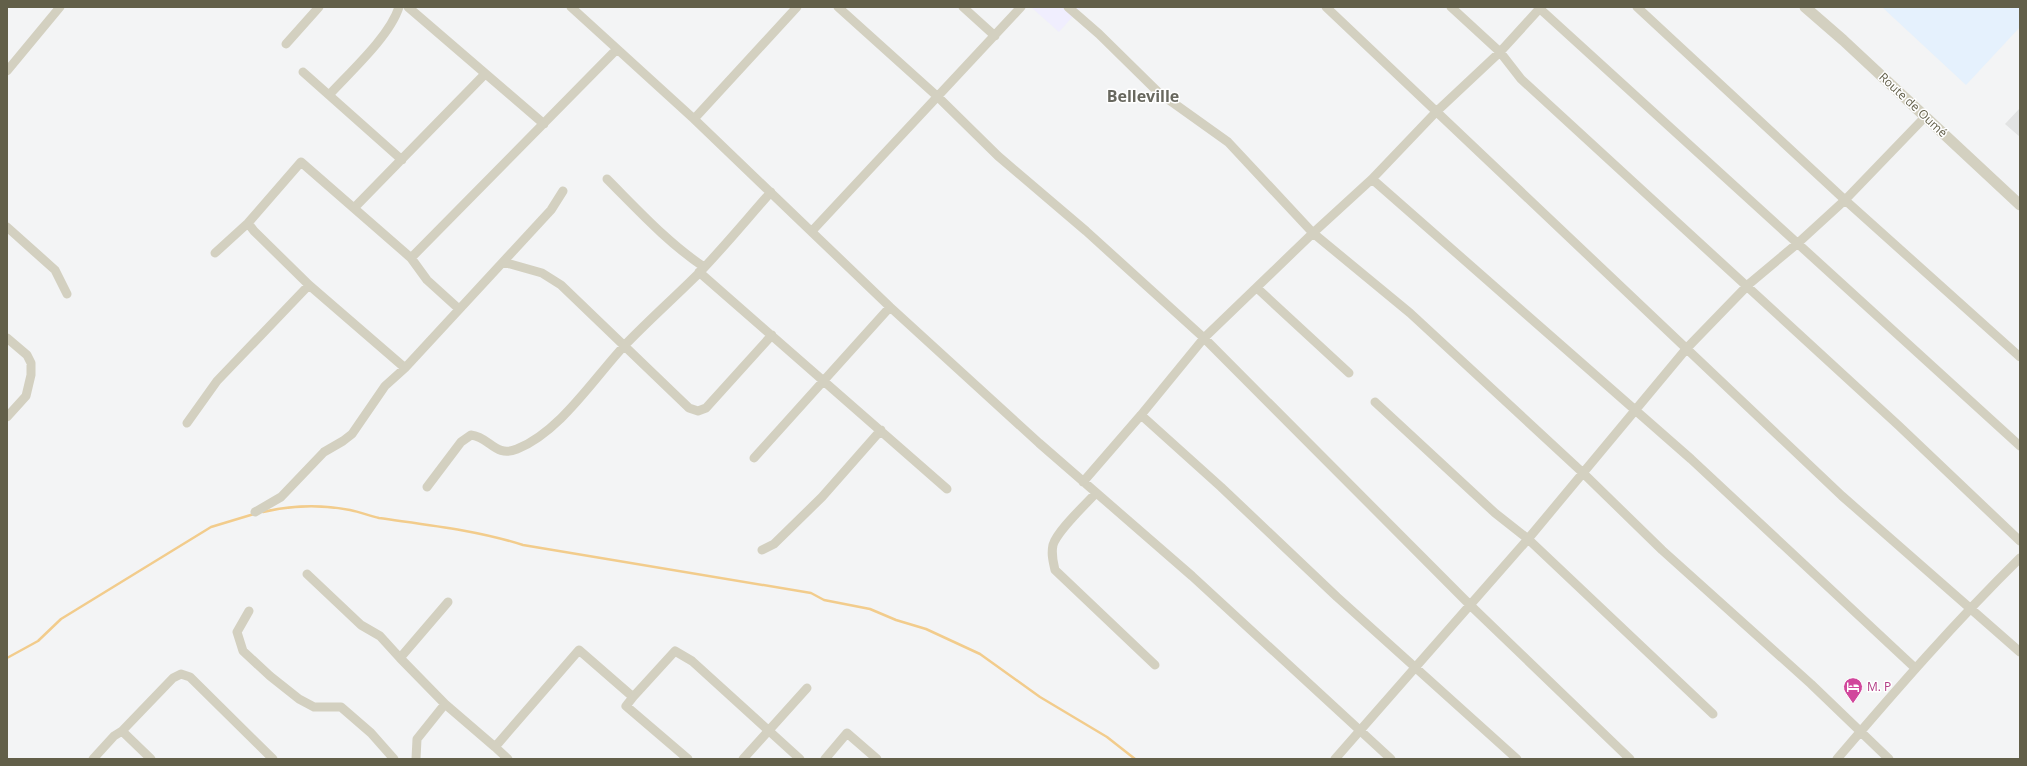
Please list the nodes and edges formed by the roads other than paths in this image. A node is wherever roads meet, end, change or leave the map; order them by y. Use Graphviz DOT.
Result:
graph roads {
  1 [pos="60,7"];
  2 [pos="319,7"];
  3 [pos="399,7"];
  4 [pos="408,7"];
  5 [pos="571,7"];
  6 [pos="797,7"];
  7 [pos="838,7"];
  8 [pos="963,7"];
  9 [pos="1022,7"];
  10 [pos="1068,7"];
  11 [pos="1326,7"];
  12 [pos="1451,7"];
  13 [pos="1540,7"];
  14 [pos="1637,7"];
  15 [pos="1805,7"];
  16 [pos="995,36"];
  17 [pos="286,44"];
  18 [pos="617,49"];
  19 [pos="1500,52"];
  20 [pos="7,71"];
  21 [pos="303,72"];
  22 [pos="485,74"];
  23 [pos="329,95"];
  24 [pos="938,97"];
  25 [pos="1436,112"];
  26 [pos="1925,117"];
  27 [pos="694,119"];
  28 [pos="544,124"];
  29 [pos="402,160"];
  30 [pos="607,179"];
  31 [pos="1372,179"];
  32 [pos="563,191"];
  33 [pos="771,192"];
  34 [pos="1845,200"];
  35 [pos="2020,205"];
  36 [pos="355,207"];
  37 [pos="248,223"];
  38 [pos="7,227"];
  39 [pos="812,231"];
  40 [pos="1313,233"];
  41 [pos="1798,243"];
  42 [pos="215,253"];
  43 [pos="411,258"];
  44 [pos="503,262"];
  45 [pos="702,270"];
  46 [pos="309,285"];
  47 [pos="1747,287"];
  48 [pos="1257,288"];
  49 [pos="67,294"];
  50 [pos="890,307"];
  51 [pos="459,309"];
  52 [pos="772,335"];
  53 [pos="7,338"];
  54 [pos="1204,338"];
  55 [pos="625,345"];
  56 [pos="1687,348"];
  57 [pos="2020,357"];
  58 [pos="405,368"];
  59 [pos="1349,373"];
  60 [pos="824,380"];
  61 [pos="1375,402"];
  62 [pos="1635,409"];
  63 [pos="1141,415"];
  64 [pos="7,417"];
  65 [pos="187,423"];
  66 [pos="881,430"];
  67 [pos="2020,446"];
  68 [pos="754,458"];
  69 [pos="1582,472"];
  70 [pos="1083,482"];
  71 [pos="427,487"];
  72 [pos="947,489"];
  73 [pos="1096,493"];
  74 [pos="255,512"];
  75 [pos="1528,539"];
  76 [pos="2020,541"];
  77 [pos="762,550"];
  78 [pos="2020,558"];
  79 [pos="307,574"];
  80 [pos="448,602"];
  81 [pos="1469,604"];
  82 [pos="1969,607"];
  83 [pos="249,611"];
  84 [pos="2020,652"];
  85 [pos="400,658"];
  86 [pos="1155,665"];
  87 [pos="1416,667"];
  88 [pos="1914,668"];
  89 [pos="807,688"];
  90 [pos="633,697"];
  91 [pos="445,704"];
  92 [pos="1713,714"];
  93 [pos="122,730"];
  94 [pos="769,731"];
  95 [pos="1360,731"];
  96 [pos="1860,732"];
  97 [pos="494,747"];
  98 [pos="93,759"];
  99 [pos="151,759"];
  100 [pos="273,759"];
  101 [pos="394,759"];
  102 [pos="416,759"];
  103 [pos="508,759"];
  104 [pos="688,759"];
  105 [pos="743,759"];
  106 [pos="800,759"];
  107 [pos="825,759"];
  108 [pos="877,759"];
  109 [pos="1335,759"];
  110 [pos="1391,759"];
  111 [pos="1517,759"];
  112 [pos="1630,759"];
  113 [pos="1837,759"];
  114 [pos="1889,759"];
  1 -- 20 [label="street"];
  2 -- 17 [label="street"];
  3 -- 23 [label="street"];
  4 -- 22 [label="street"];
  5 -- 18 [label="street"];
  6 -- 27 [label="street"];
  7 -- 24 [label="street"];
  8 -- 16 [label="street"];
  9 -- 16 [label="street"];
  10 -- 40 [label="street"];
  11 -- 25 [label="street"];
  12 -- 19 [label="street"];
  13 -- 19 [label="street"];
  13 -- 41 [label="street"];
  14 -- 34 [label="street"];
  15 -- 26 [label="street, Route de Oumé"];
  16 -- 24 [label="street"];
  18 -- 27 [label="street"];
  18 -- 28 [label="street"];
  19 -- 25 [label="street"];
  19 -- 47 [label="street"];
  21 -- 23 [label="street"];
  22 -- 28 [label="street"];
  22 -- 29 [label="street"];
  23 -- 29 [label="street"];
  24 -- 39 [label="street"];
  24 -- 54 [label="street"];
  25 -- 31 [label="street"];
  25 -- 56 [label="street"];
  26 -- 34 [label="street"];
  26 -- 35 [label="street, Route de Oumé"];
  27 -- 33 [label="street"];
  28 -- 43 [label="street"];
  29 -- 36 [label="street"];
  30 -- 45 [label="street"];
  31 -- 40 [label="street"];
  31 -- 62 [label="street"];
  32 -- 44 [label="street"];
  33 -- 39 [label="street"];
  33 -- 45 [label="street"];
  34 -- 41 [label="street"];
  34 -- 57 [label="street"];
  36 -- 37 [label="street"];
  36 -- 43 [label="street"];
  37 -- 42 [label="street"];
  37 -- 46 [label="street"];
  38 -- 49 [label="street"];
  39 -- 50 [label="street"];
  40 -- 48 [label="street"];
  40 -- 69 [label="street"];
  41 -- 47 [label="street"];
  41 -- 67 [label="street"];
  43 -- 51 [label="street"];
  44 -- 51 [label="street"];
  44 -- 55 [label="street"];
  45 -- 52 [label="street"];
  45 -- 55 [label="street"];
  46 -- 58 [label="street"];
  46 -- 65 [label="street"];
  47 -- 56 [label="street"];
  47 -- 76 [label="street"];
  48 -- 54 [label="street"];
  48 -- 59 [label="street"];
  50 -- 60 [label="street"];
  50 -- 70 [label="street"];
  51 -- 58 [label="street"];
  52 -- 55 [label="street"];
  52 -- 60 [label="street"];
  53 -- 64 [label="street"];
  54 -- 63 [label="street"];
  54 -- 81 [label="street"];
  55 -- 71 [label="street"];
  56 -- 62 [label="street"];
  56 -- 82 [label="street"];
  58 -- 74 [label="street"];
  60 -- 66 [label="street"];
  60 -- 68 [label="street"];
  61 -- 75 [label="street"];
  62 -- 69 [label="street"];
  62 -- 88 [label="street"];
  63 -- 70 [label="street"];
  63 -- 87 [label="street"];
  66 -- 72 [label="street"];
  66 -- 77 [label="street"];
  69 -- 75 [label="street"];
  69 -- 96 [label="street"];
  70 -- 73 [label="street"];
  73 -- 86 [label="street"];
  73 -- 95 [label="street"];
  75 -- 81 [label="street"];
  75 -- 92 [label="street"];
  78 -- 82 [label="street"];
  79 -- 85 [label="street"];
  80 -- 85 [label="street"];
  81 -- 87 [label="street"];
  81 -- 112 [label="street"];
  82 -- 84 [label="street"];
  82 -- 88 [label="street"];
  83 -- 101 [label="street"];
  85 -- 91 [label="street"];
  87 -- 95 [label="street"];
  87 -- 111 [label="street"];
  88 -- 96 [label="street"];
  89 -- 94 [label="street"];
  90 -- 94 [label="street"];
  90 -- 97 [label="street"];
  90 -- 104 [label="street"];
  91 -- 97 [label="street"];
  91 -- 102 [label="street"];
  93 -- 98 [label="street"];
  93 -- 99 [label="street"];
  93 -- 100 [label="street"];
  94 -- 105 [label="street"];
  94 -- 106 [label="street"];
  95 -- 109 [label="street"];
  95 -- 110 [label="street"];
  96 -- 113 [label="street"];
  96 -- 114 [label="street"];
  97 -- 103 [label="street"];
  107 -- 108 [label="street"];
}
